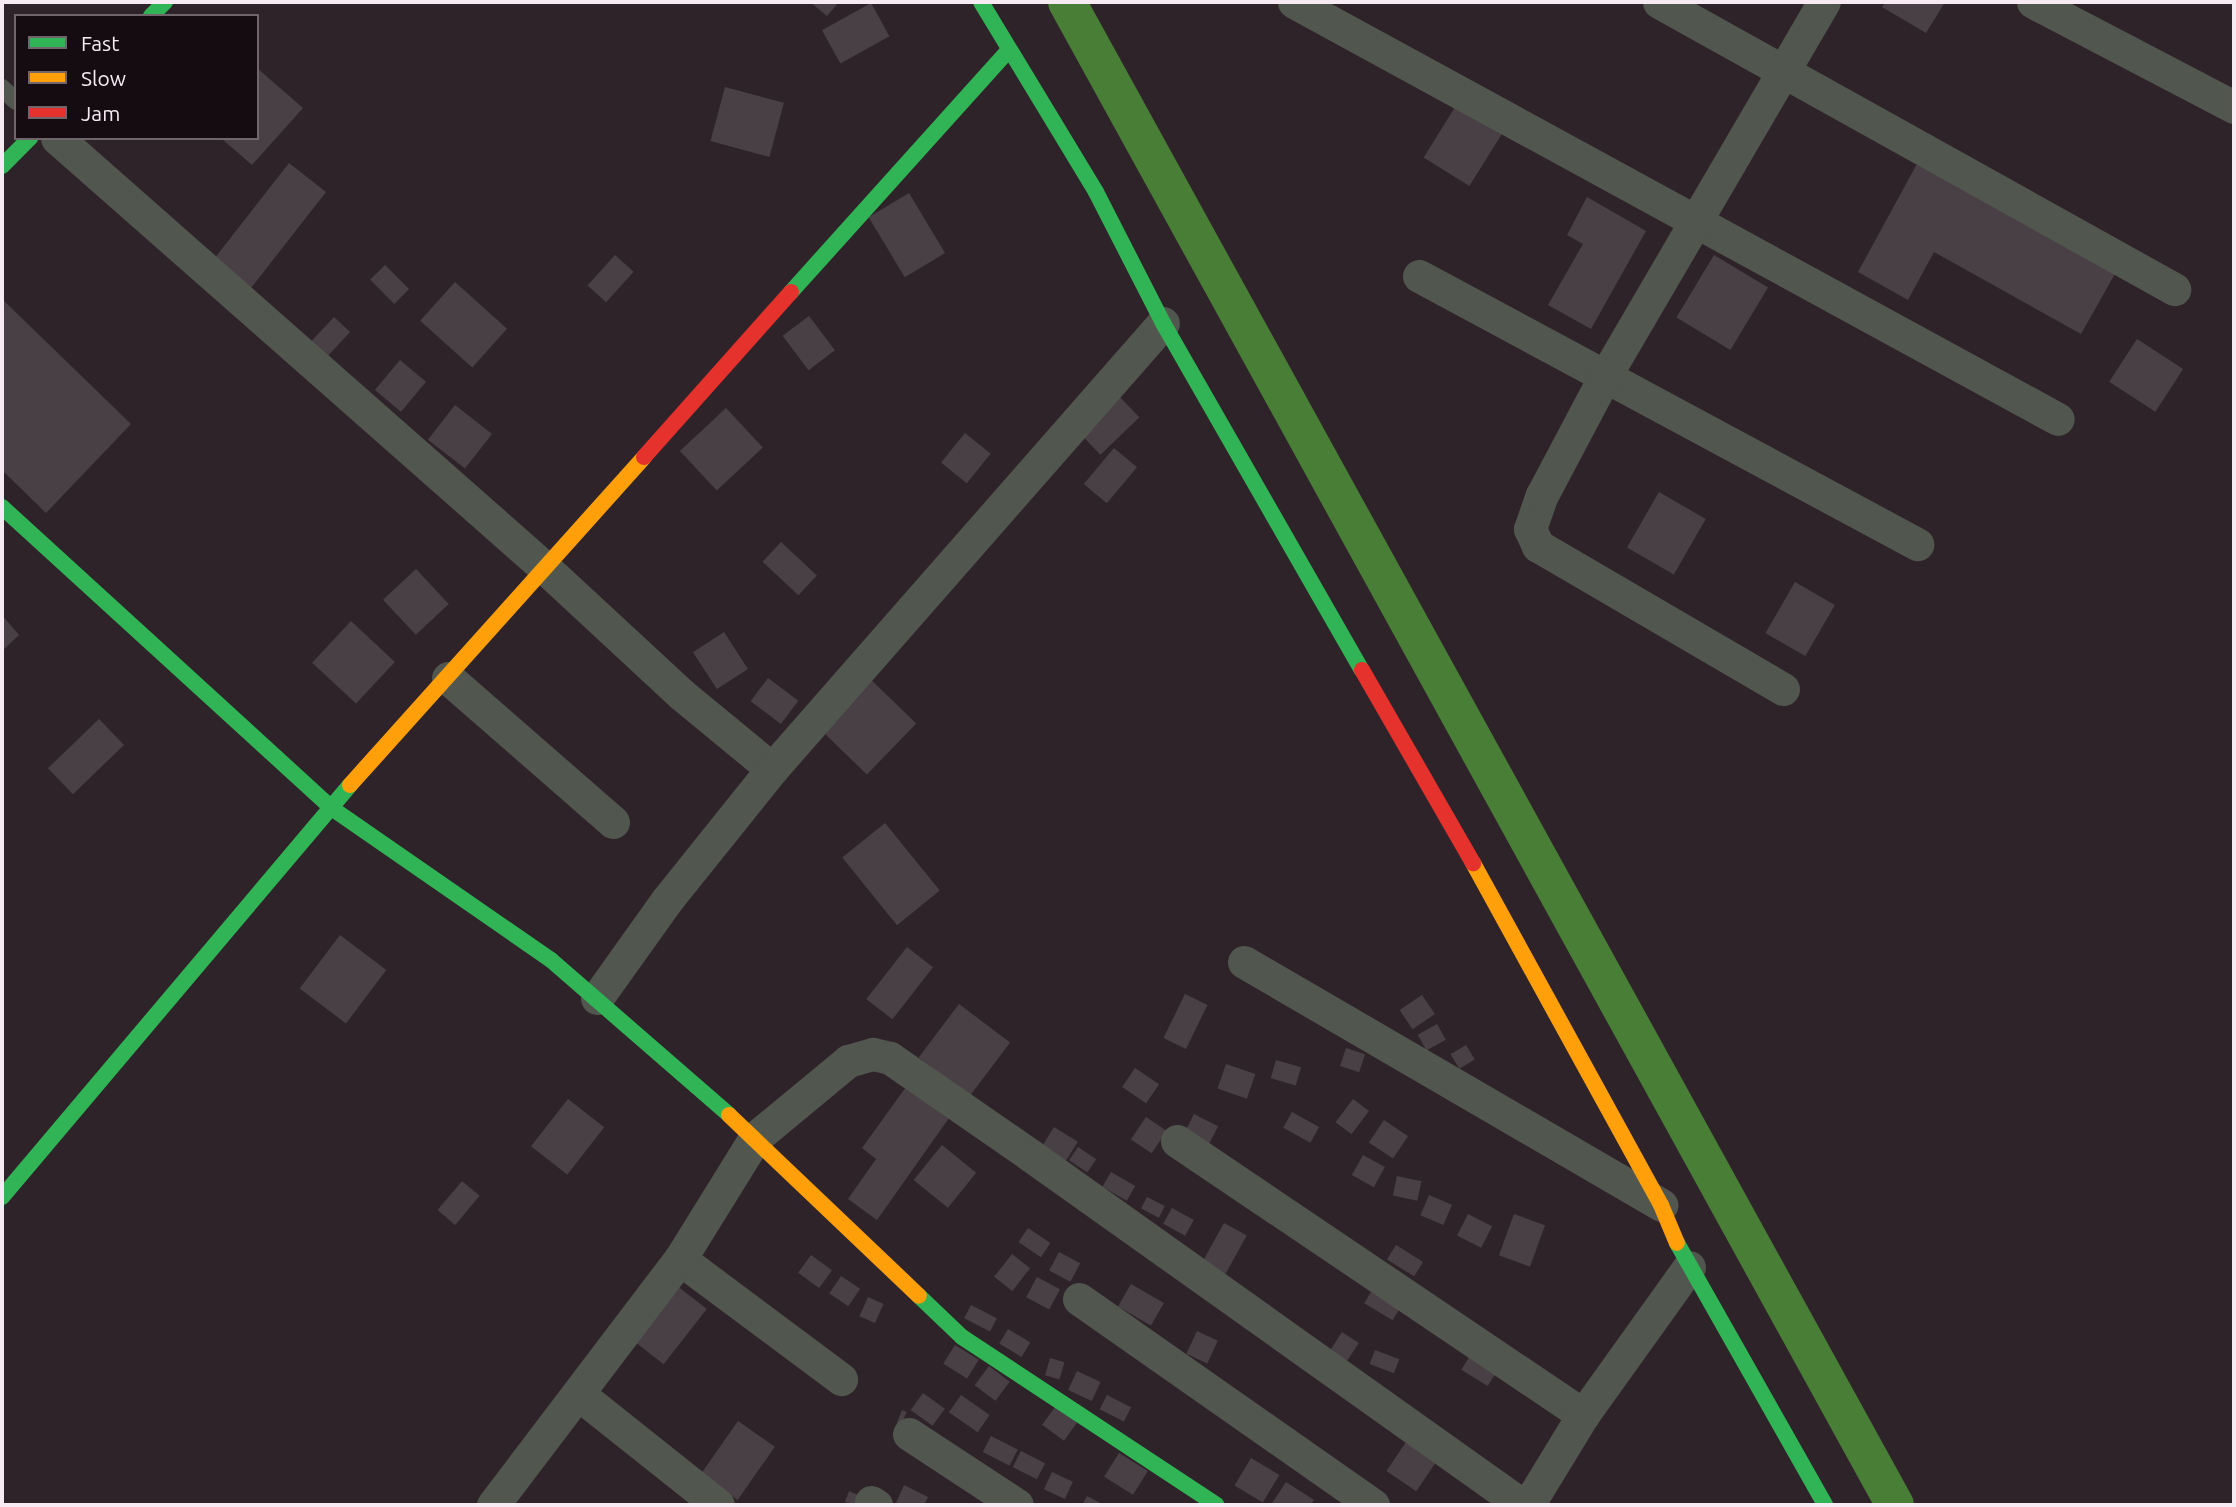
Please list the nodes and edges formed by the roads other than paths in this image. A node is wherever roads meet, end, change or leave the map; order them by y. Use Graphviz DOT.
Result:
graph roads {
  1 [pos="981,2"];
  2 [pos="1294,2"];
  3 [pos="1659,2"];
  4 [pos="1824,2"];
  5 [pos="2033,2"];
  6 [pos="1007,52"];
  7 [pos="1783,72"];
  8 [pos="2234,107"];
  9 [pos="28,140"];
  10 [pos="59,140"];
  11 [pos="2,166"];
  12 [pos="1695,220"];
  13 [pos="1419,276"];
  14 [pos="2174,289"];
  15 [pos="1163,323"];
  16 [pos="1604,378"];
  17 [pos="2058,419"];
  18 [pos="2,507"];
  19 [pos="1917,544"];
  20 [pos="544,567"];
  21 [pos="448,678"];
  22 [pos="1783,689"];
  23 [pos="772,769"];
  24 [pos="330,807"];
  25 [pos="613,822"];
  26 [pos="1244,962"];
  27 [pos="597,998"];
  28 [pos="755,1138"];
  29 [pos="1177,1141"];
  30 [pos="2,1197"];
  31 [pos="1661,1205"];
  32 [pos="680,1259"];
  33 [pos="1689,1267"];
  34 [pos="1079,1298"];
  35 [pos="841,1379"];
  36 [pos="581,1396"];
  37 [pos="1583,1415"];
  38 [pos="909,1434"];
  39 [pos="494,1505"];
  40 [pos="718,1505"];
  41 [pos="1017,1505"];
  42 [pos="1217,1505"];
  43 [pos="1373,1505"];
  44 [pos="1522,1505"];
  45 [pos="1528,1505"];
  46 [pos="1825,1505"];
  1 -- 6 [label="main road"];
  2 -- 12 [label="street"];
  3 -- 7 [label="street"];
  4 -- 7 [label="street"];
  5 -- 8 [label="street"];
  6 -- 15 [label="main road"];
  6 -- 20 [label="main road"];
  7 -- 12 [label="street"];
  7 -- 14 [label="street"];
  9 -- 11 [label="main road"];
  10 -- 20 [label="street"];
  12 -- 16 [label="street"];
  12 -- 17 [label="street"];
  13 -- 16 [label="street"];
  15 -- 23 [label="street"];
  15 -- 31 [label="main road"];
  16 -- 19 [label="street"];
  16 -- 22 [label="street"];
  18 -- 24 [label="main road"];
  20 -- 21 [label="main road"];
  20 -- 23 [label="street"];
  21 -- 24 [label="main road"];
  21 -- 25 [label="street"];
  23 -- 27 [label="street"];
  24 -- 27 [label="main road"];
  24 -- 30 [label="main road"];
  26 -- 31 [label="street"];
  27 -- 28 [label="main road"];
  28 -- 32 [label="street"];
  28 -- 42 [label="main road"];
  28 -- 44 [label="street"];
  29 -- 37 [label="street"];
  31 -- 33 [label="main road"];
  32 -- 35 [label="street"];
  32 -- 36 [label="street"];
  33 -- 37 [label="street"];
  33 -- 46 [label="main road"];
  34 -- 43 [label="street"];
  36 -- 39 [label="street"];
  36 -- 40 [label="street"];
  37 -- 45 [label="street"];
  38 -- 41 [label="street"];
}
